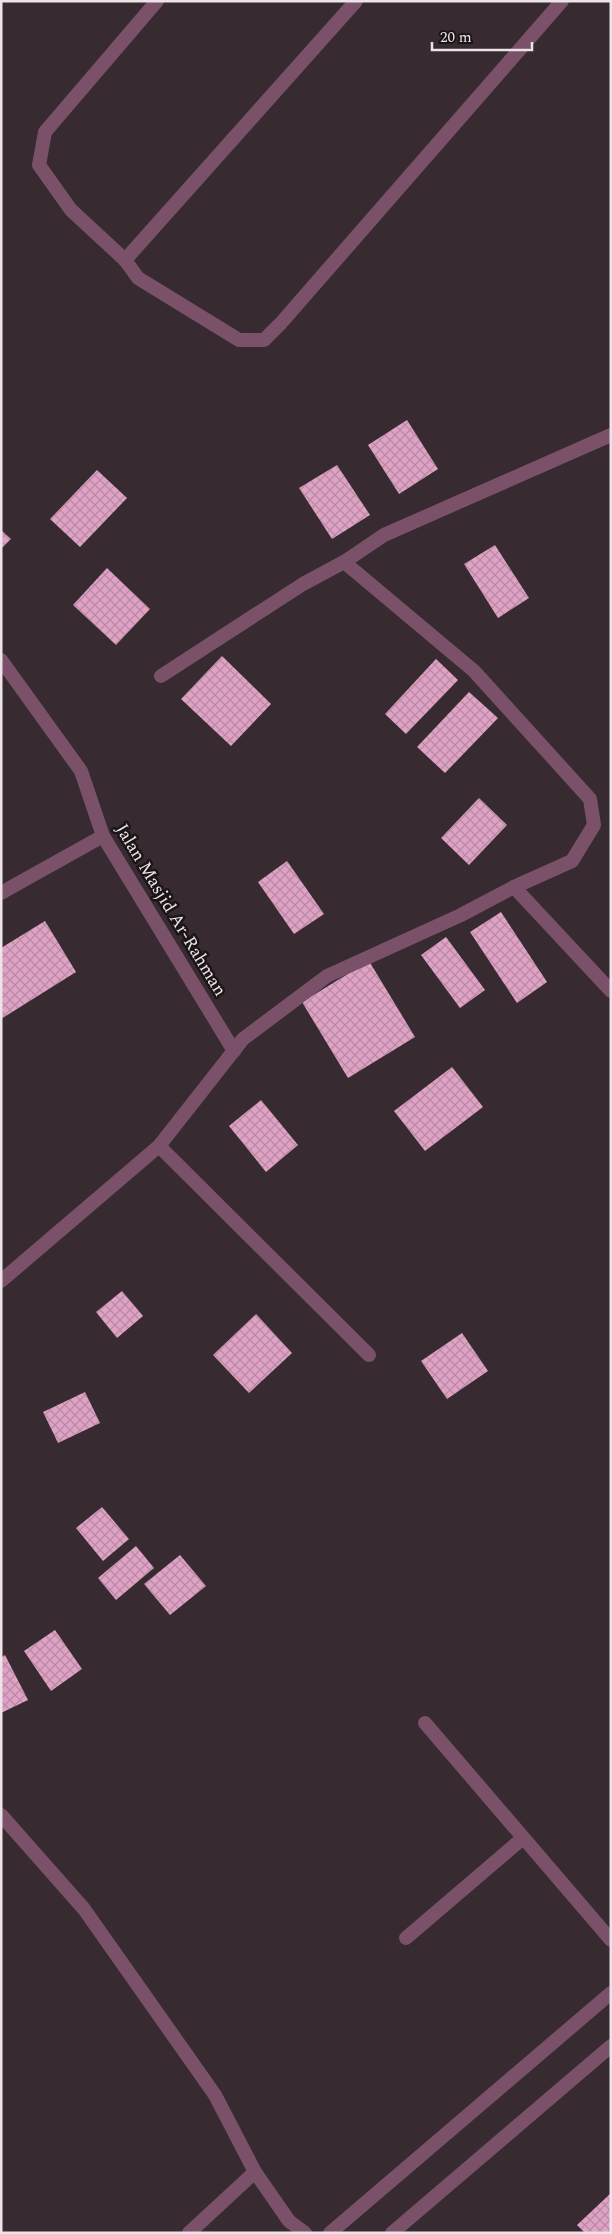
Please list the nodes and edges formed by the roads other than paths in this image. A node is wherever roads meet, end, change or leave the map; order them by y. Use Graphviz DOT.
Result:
graph roads {
  1 [pos="157,1"];
  2 [pos="356,1"];
  3 [pos="562,1"];
  4 [pos="125,260"];
  5 [pos="611,435"];
  6 [pos="344,562"];
  7 [pos="1,660"];
  8 [pos="161,676"];
  9 [pos="103,836"];
  10 [pos="514,887"];
  11 [pos="1,893"];
  12 [pos="611,991"];
  13 [pos="234,1051"];
  14 [pos="159,1146"];
  15 [pos="1,1281"];
  16 [pos="369,1356"];
  17 [pos="425,1723"];
  18 [pos="1,1815"];
  19 [pos="524,1838"];
  20 [pos="406,1938"];
  21 [pos="611,1940"];
  22 [pos="611,1994"];
  23 [pos="611,2046"];
  24 [pos="255,2172"];
  25 [pos="189,2233"];
  26 [pos="306,2233"];
  27 [pos="330,2233"];
  28 [pos="392,2233"];
  1 -- 4 [label="street"];
  2 -- 4 [label="street"];
  3 -- 4 [label="street"];
  5 -- 6 [label="street"];
  6 -- 8 [label="street"];
  6 -- 10 [label="street"];
  7 -- 9 [label="street, Jalan Masjid Ar-Rahman"];
  9 -- 11 [label="street"];
  9 -- 13 [label="street, Jalan Masjid Ar-Rahman"];
  10 -- 12 [label="street"];
  10 -- 13 [label="street"];
  13 -- 14 [label="street"];
  14 -- 15 [label="street"];
  14 -- 16 [label="street"];
  17 -- 19 [label="street"];
  18 -- 24 [label="street"];
  19 -- 20 [label="street"];
  19 -- 21 [label="street"];
  22 -- 27 [label="street"];
  23 -- 28 [label="street"];
  24 -- 25 [label="street"];
  24 -- 26 [label="street"];
}
